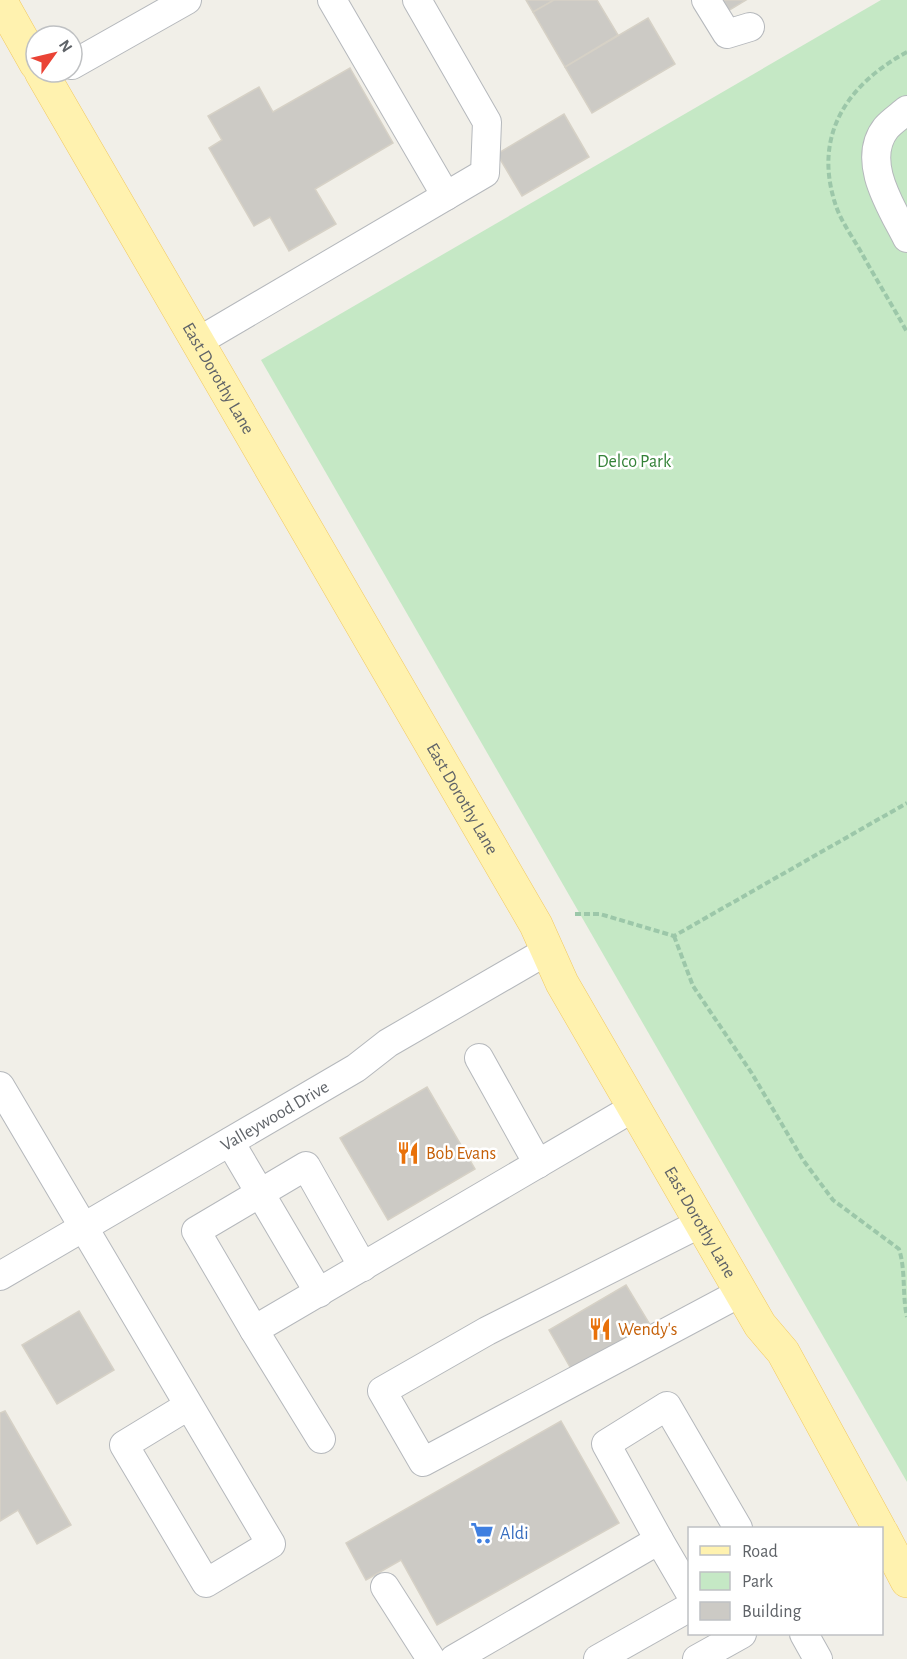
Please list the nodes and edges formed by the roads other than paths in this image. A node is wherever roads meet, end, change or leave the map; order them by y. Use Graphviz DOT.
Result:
graph roads {
  1 [pos="0,0"];
  2 [pos="187,0"];
  3 [pos="332,0"];
  4 [pos="417,0"];
  5 [pos="706,0"];
  6 [pos="750,27"];
  7 [pos="24,33"];
  8 [pos="84,54"];
  9 [pos="58,84"];
  10 [pos="907,110"];
  11 [pos="446,196"];
  12 [pos="907,238"];
  13 [pos="199,341"];
  14 [pos="547,951"];
  15 [pos="479,1058"];
  16 [pos="0,1086"];
  17 [pos="633,1108"];
  18 [pos="230,1142"];
  19 [pos="538,1164"];
  20 [pos="259,1192"];
  21 [pos="700,1223"];
  22 [pos="81,1227"];
  23 [pos="363,1267"];
  24 [pos="0,1276"];
  25 [pos="319,1293"];
  26 [pos="740,1293"];
  27 [pos="254,1330"];
  28 [pos="188,1406"];
  29 [pos="321,1439"];
  30 [pos="737,1527"];
  31 [pos="877,1527"];
  32 [pos="883,1539"];
  33 [pos="659,1540"];
  34 [pos="907,1581"];
  35 [pos="385,1587"];
  36 [pos="688,1590"];
  37 [pos="688,1608"];
  38 [pos="805,1635"];
  39 [pos="431,1659"];
  40 [pos="454,1659"];
  41 [pos="598,1659"];
  42 [pos="818,1659"];
  1 -- 7 [label="main road, East Dorothy Lane"];
  2 -- 8 [label="street"];
  3 -- 11 [label="street"];
  4 -- 11 [label="street"];
  5 -- 6 [label="street"];
  9 -- 13 [label="main road, East Dorothy Lane"];
  10 -- 12 [label="street"];
  11 -- 13 [label="street"];
  13 -- 14 [label="main road, East Dorothy Lane"];
  14 -- 17 [label="main road, East Dorothy Lane"];
  14 -- 18 [label="street, Valleywood Drive"];
  15 -- 19 [label="street"];
  16 -- 22 [label="street"];
  17 -- 19 [label="street"];
  17 -- 21 [label="main road, East Dorothy Lane"];
  18 -- 20 [label="street"];
  18 -- 22 [label="street, Valleywood Drive"];
  19 -- 23 [label="street"];
  20 -- 23 [label="street"];
  20 -- 25 [label="street"];
  20 -- 27 [label="street"];
  21 -- 26 [label="main road, East Dorothy Lane"];
  21 -- 26 [label="street"];
  22 -- 24 [label="street, Valleywood Drive"];
  22 -- 28 [label="street"];
  23 -- 25 [label="street"];
  25 -- 27 [label="street"];
  26 -- 31 [label="main road, East Dorothy Lane"];
  27 -- 29 [label="street"];
  28 -- 28 [label="street"];
  30 -- 33 [label="street"];
  32 -- 34 [label="main road, East Dorothy Lane"];
  33 -- 36 [label="street"];
  33 -- 40 [label="street"];
  35 -- 39 [label="street"];
  37 -- 41 [label="street"];
  38 -- 42 [label="street"];
}
